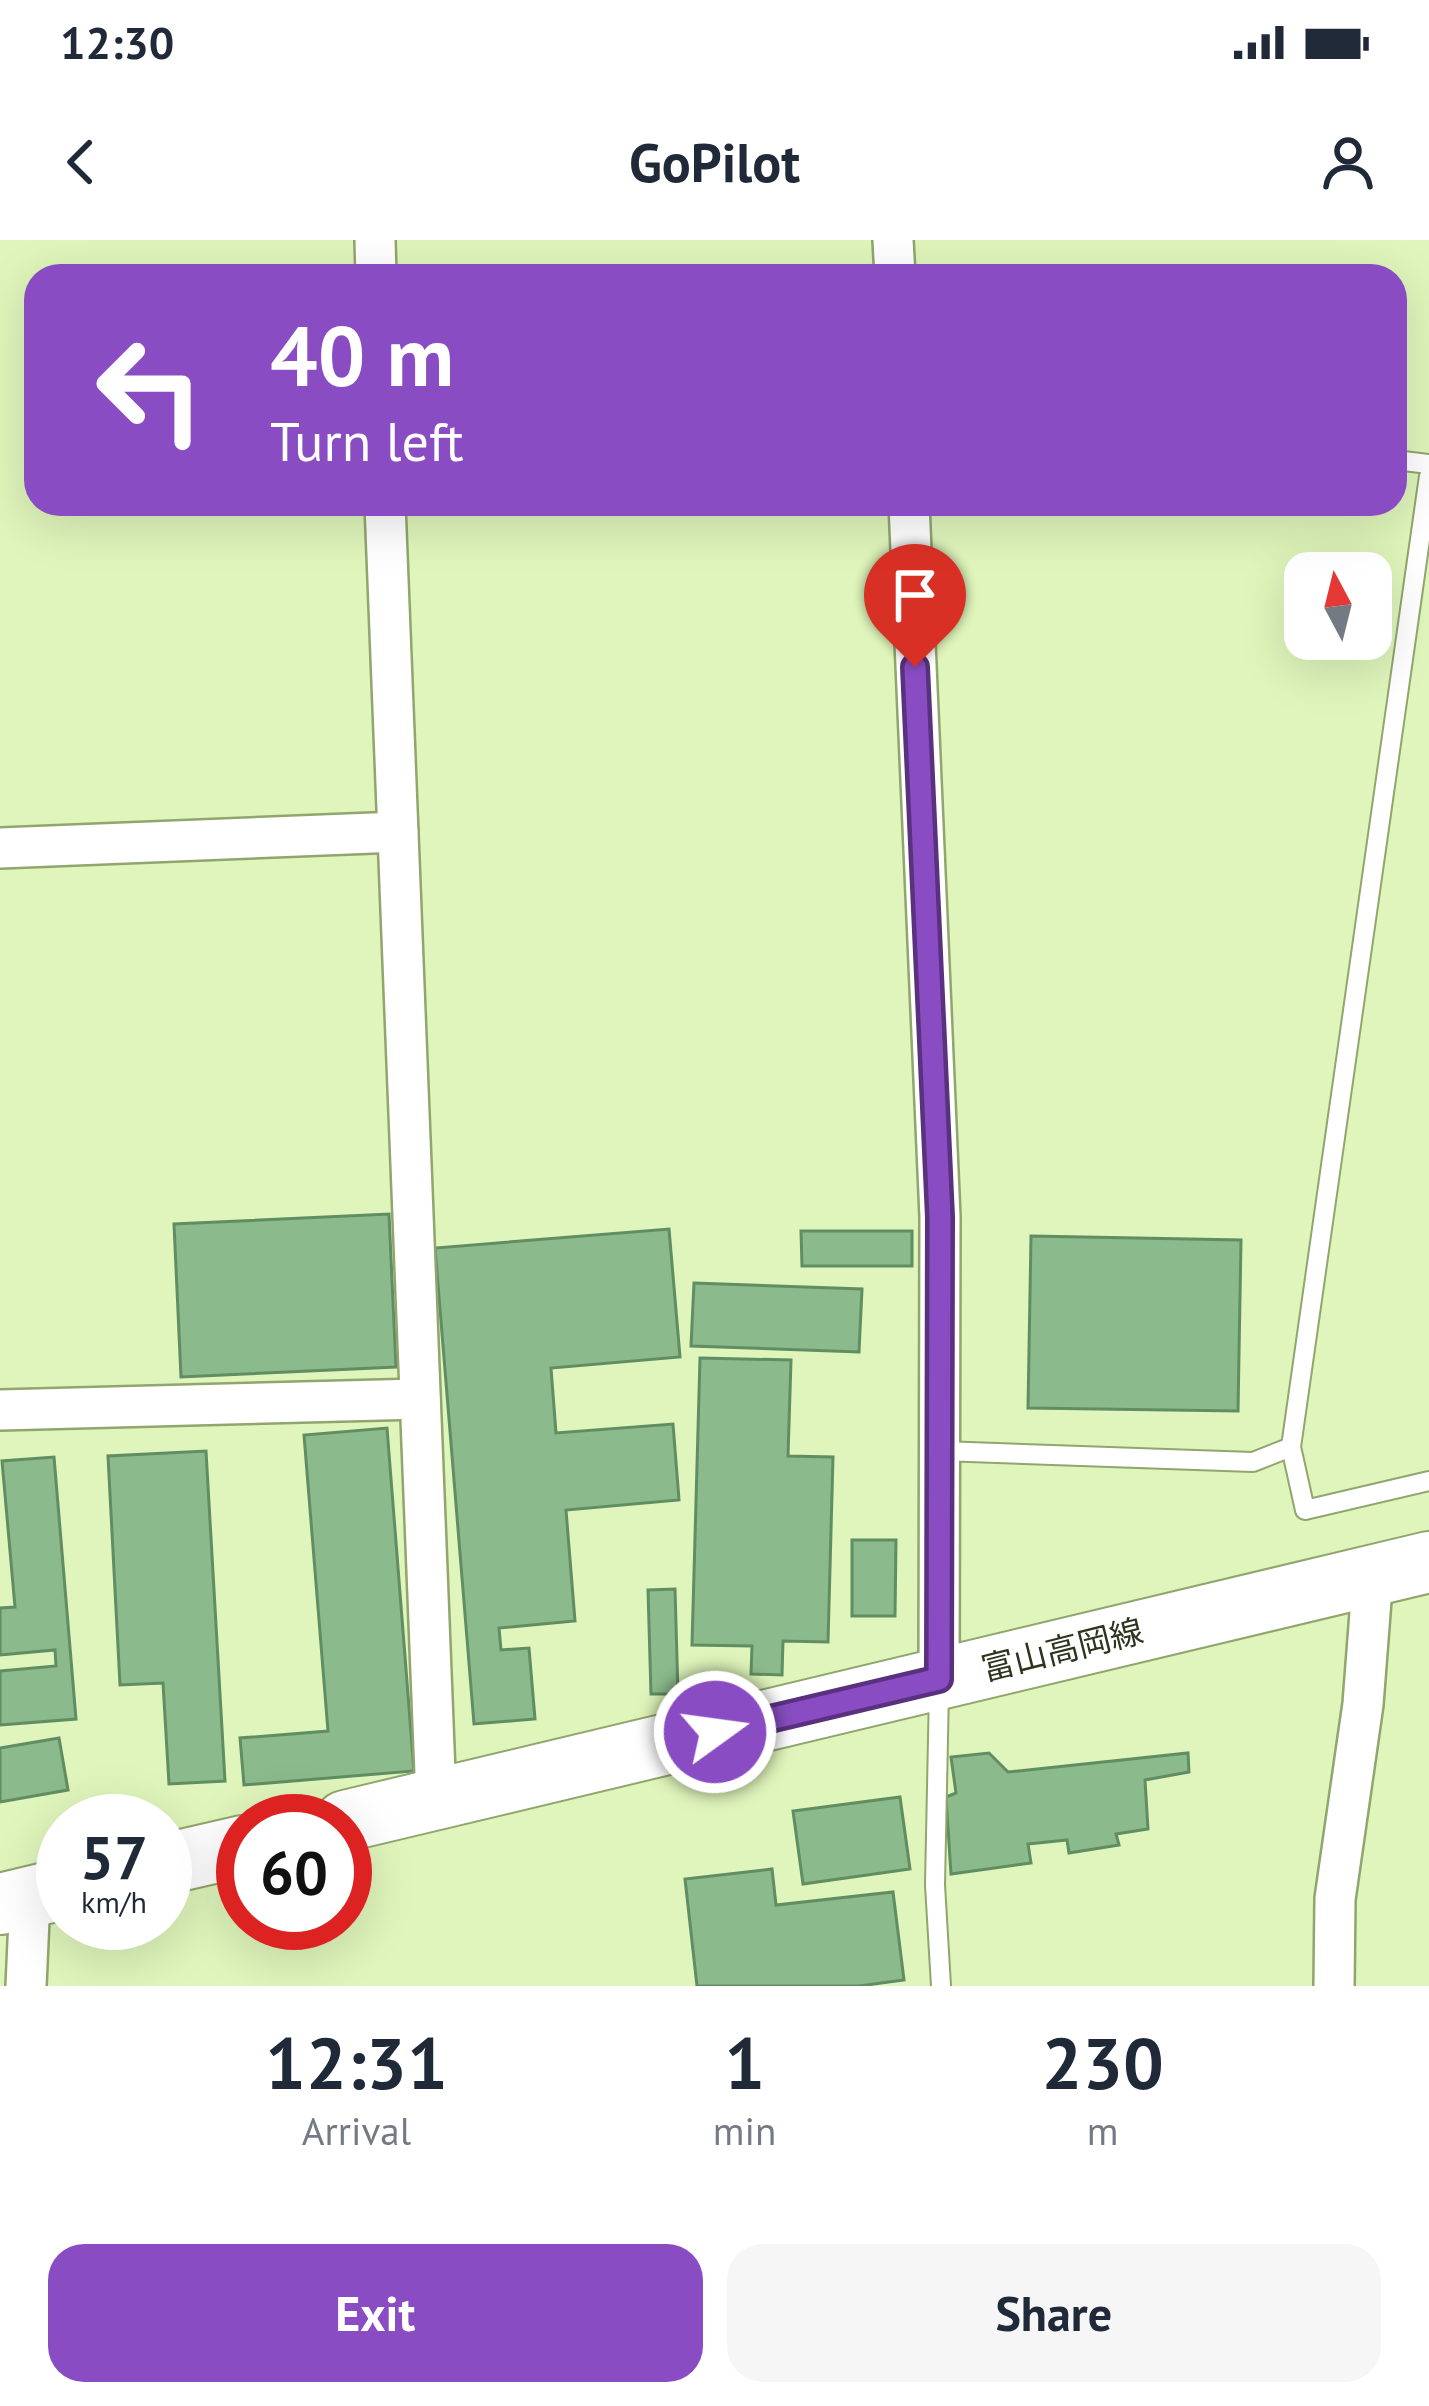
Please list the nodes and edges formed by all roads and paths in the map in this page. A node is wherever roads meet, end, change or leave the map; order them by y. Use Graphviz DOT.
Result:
graph roads {
  1 [pos="1429,476"];
  2 [pos="385,516"];
  3 [pos="910,516"];
  4 [pos="398,832"];
  5 [pos="0,848"];
  6 [pos="420,1399"];
  7 [pos="0,1410"];
  8 [pos="1292,1447"];
  9 [pos="941,1451"];
  10 [pos="1429,1480"];
  11 [pos="1401,1568"];
  12 [pos="939,1679"];
  13 [pos="436,1799"];
  14 [pos="372,1814"];
  15 [pos="31,1896"];
  16 [pos="26,1986"];
  17 [pos="941,1986"];
  18 [pos="1334,1986"];
  1 -- 8 [label="lane"];
  2 -- 4 [label="street"];
  3 -- 9 [label="street"];
  4 -- 5 [label="street"];
  4 -- 6 [label="street"];
  6 -- 7 [label="street"];
  6 -- 13 [label="street"];
  8 -- 9 [label="lane"];
  8 -- 10 [label="lane"];
  9 -- 12 [label="street"];
  11 -- 12 [label="main road, 富山高岡線"];
  11 -- 18 [label="street"];
  12 -- 13 [label="main road, 富山高岡線"];
  12 -- 17 [label="lane"];
  13 -- 14 [label="main road, 富山高岡線"];
  15 -- 16 [label="street"];
}
